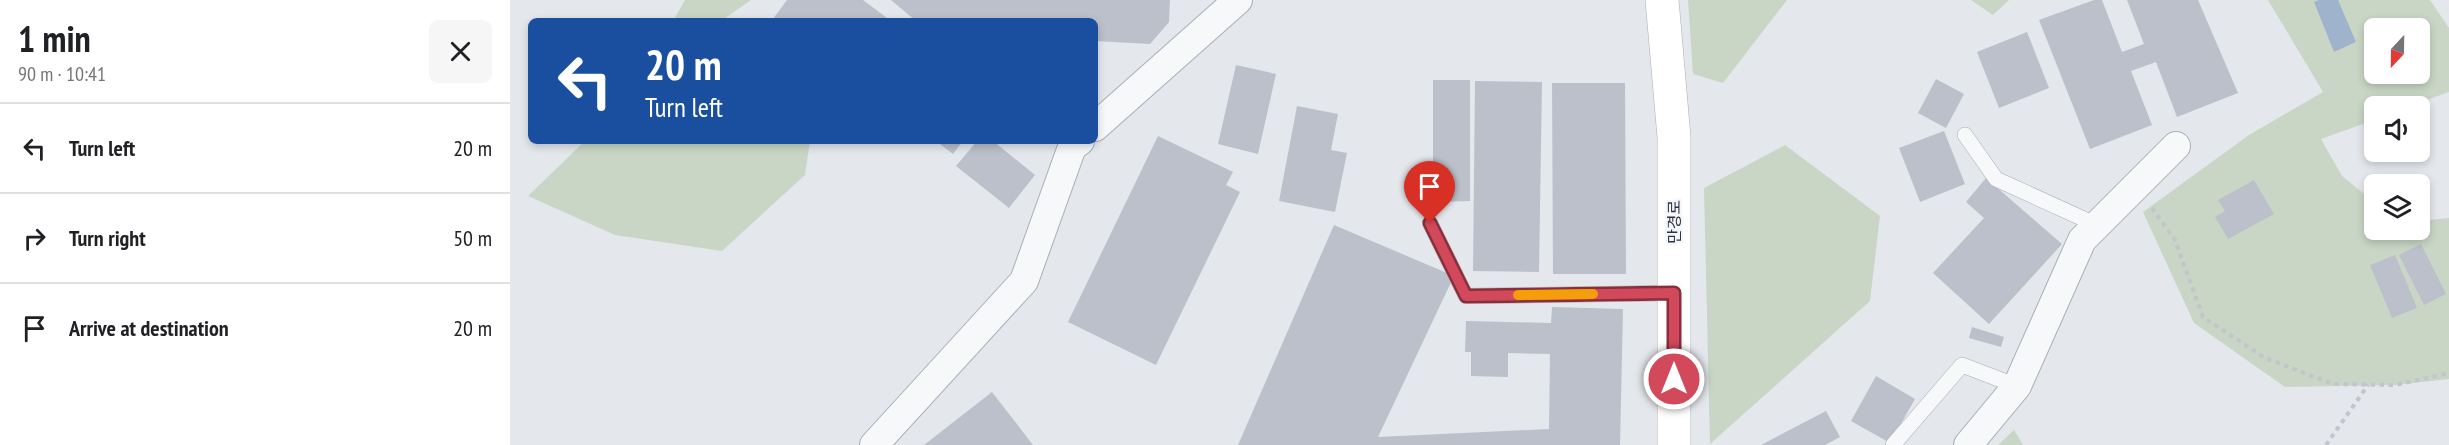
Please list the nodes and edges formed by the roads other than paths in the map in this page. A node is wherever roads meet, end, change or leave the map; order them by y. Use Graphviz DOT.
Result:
graph roads {
  1 [pos="1238,0"];
  2 [pos="1662,0"];
  3 [pos="1098,124"];
  4 [pos="1965,135"];
  5 [pos="1076,144"];
  6 [pos="2176,146"];
  7 [pos="1430,223"];
  8 [pos="2097,225"];
  9 [pos="1674,293"];
  10 [pos="2017,386"];
  11 [pos="874,445"];
  12 [pos="1674,445"];
  13 [pos="1893,445"];
  14 [pos="1968,445"];
  1 -- 3 [label="street"];
  2 -- 9 [label="street, 만경로"];
  4 -- 8 [label="lane"];
  5 -- 11 [label="street"];
  6 -- 8 [label="street"];
  7 -- 9 [label="lane"];
  8 -- 10 [label="street"];
  9 -- 12 [label="street, 만경로"];
  10 -- 13 [label="lane"];
  10 -- 14 [label="street"];
}
